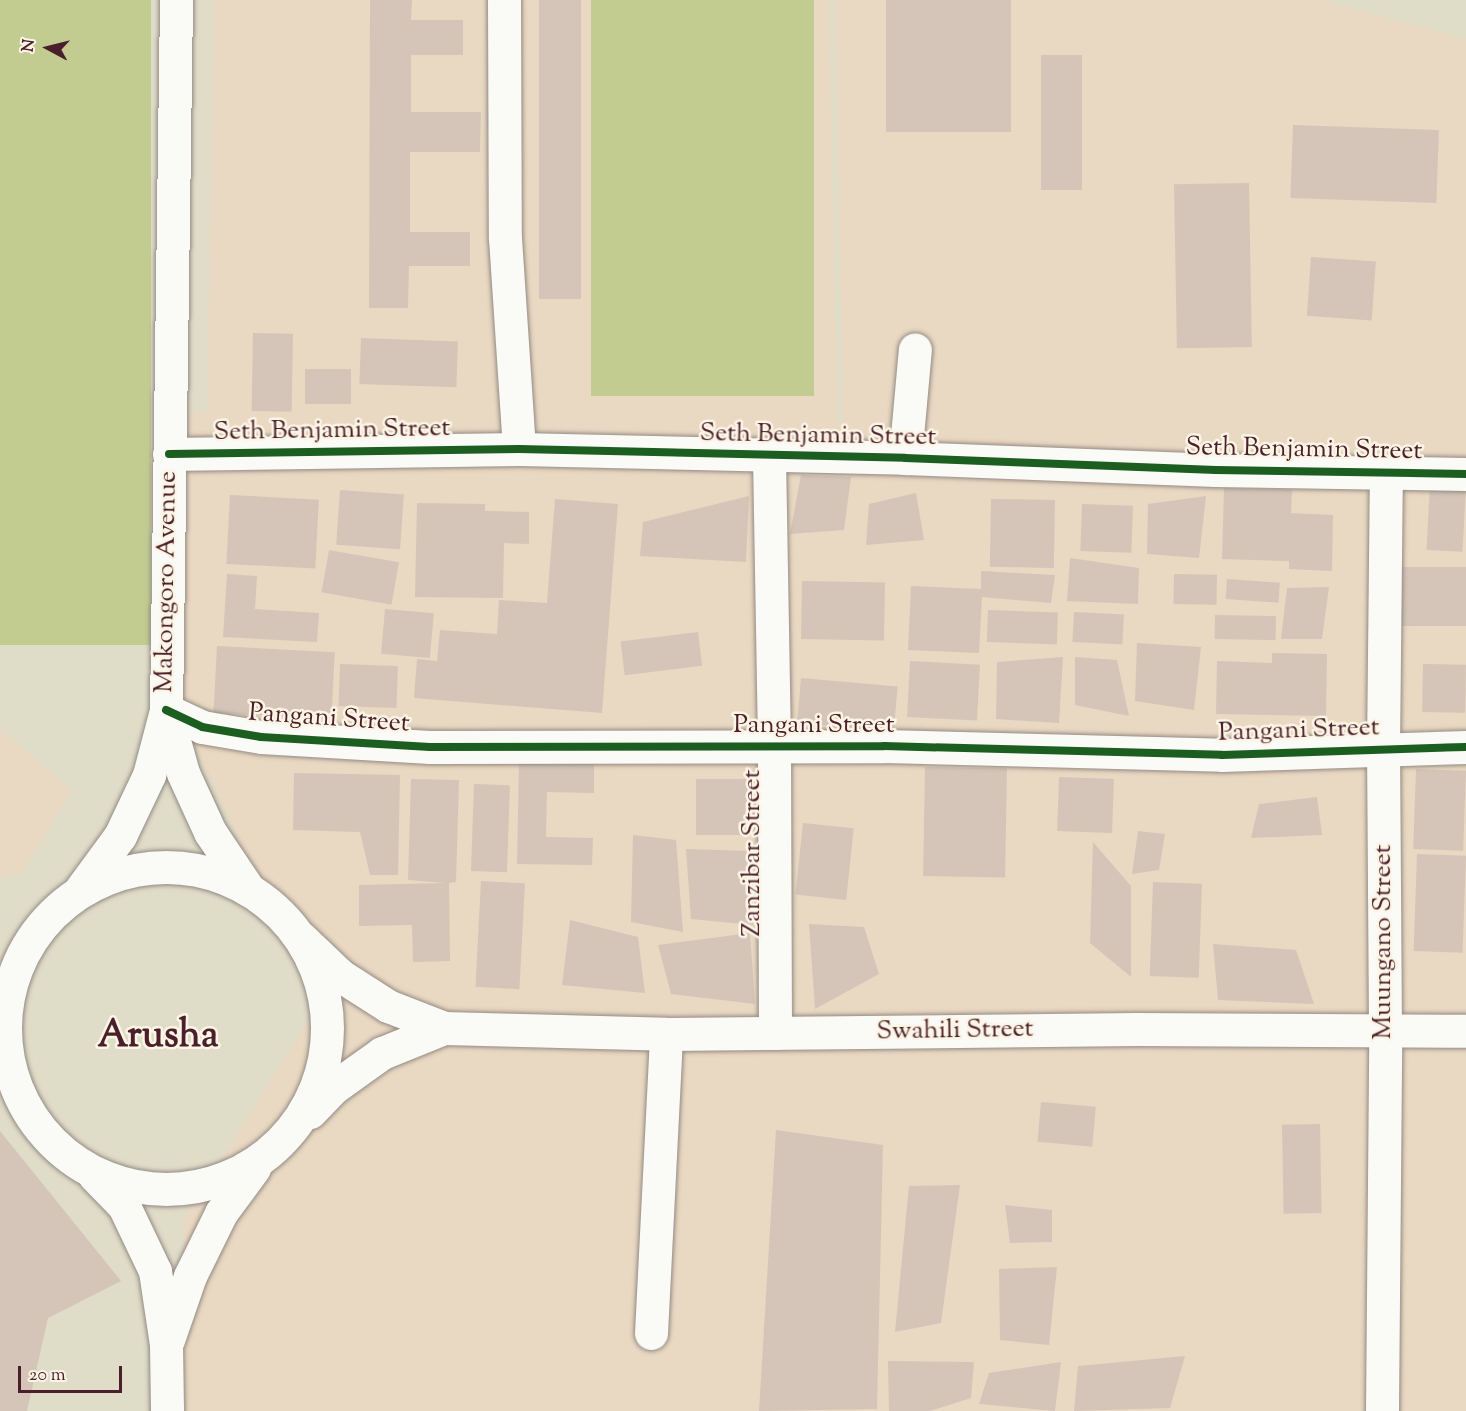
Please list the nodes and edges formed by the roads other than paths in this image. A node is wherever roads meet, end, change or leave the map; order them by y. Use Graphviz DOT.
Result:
graph roads {
  1 [pos="176,0"];
  2 [pos="504,0"];
  3 [pos="915,349"];
  4 [pos="519,449"];
  5 [pos="169,454"];
  6 [pos="769,456"];
  7 [pos="905,458"];
  8 [pos="1386,473"];
  9 [pos="1466,474"];
  10 [pos="166,710"];
  11 [pos="774,746"];
  12 [pos="1466,747"];
  13 [pos="1383,750"];
  14 [pos="248,887"];
  15 [pos="80,890"];
  16 [pos="301,938"];
  17 [pos="30,942"];
  18 [pos="0,956"];
  19 [pos="444,1028"];
  20 [pos="1385,1030"];
  21 [pos="1466,1031"];
  22 [pos="775,1033"];
  23 [pos="666,1034"];
  24 [pos="12,1100"];
  25 [pos="290,1132"];
  26 [pos="259,1162"];
  27 [pos="91,1172"];
  28 [pos="651,1333"];
  29 [pos="166,1345"];
  30 [pos="167,1411"];
  31 [pos="1382,1411"];
  1 -- 5 [label="street, Makongoro Avenue"];
  2 -- 4 [label="street"];
  3 -- 7 [label="street"];
  4 -- 5 [label="street, Seth Benjamin Street"];
  4 -- 6 [label="street, Seth Benjamin Street"];
  5 -- 10 [label="street, Makongoro Avenue"];
  6 -- 7 [label="street, Seth Benjamin Street"];
  6 -- 11 [label="street, Zanzibar Street"];
  7 -- 8 [label="street, Seth Benjamin Street"];
  8 -- 9 [label="street, Seth Benjamin Street"];
  8 -- 13 [label="street, Muungano Street"];
  10 -- 11 [label="street, Pangani Street"];
  10 -- 14 [label="street"];
  10 -- 15 [label="street, Makongoro Avenue"];
  11 -- 13 [label="street, Pangani Street"];
  11 -- 22 [label="street, Zanzibar Street"];
  12 -- 13 [label="street, Pangani Street"];
  13 -- 20 [label="street, Muungano Street"];
  14 -- 15 [label="street"];
  14 -- 16 [label="street"];
  15 -- 17 [label="street"];
  16 -- 19 [label="street, Swahili Street"];
  16 -- 25 [label="street"];
  17 -- 18 [label="street"];
  17 -- 24 [label="street"];
  19 -- 23 [label="street, Swahili Street"];
  19 -- 25 [label="street, Swahili Street"];
  20 -- 21 [label="street, Swahili Street"];
  20 -- 22 [label="street, Swahili Street"];
  20 -- 31 [label="street, Muungano Street"];
  22 -- 23 [label="street, Swahili Street"];
  23 -- 28 [label="street"];
  24 -- 27 [label="street"];
  25 -- 26 [label="street"];
  26 -- 27 [label="street"];
  26 -- 29 [label="street"];
  27 -- 29 [label="street"];
  29 -- 30 [label="street"];
}
